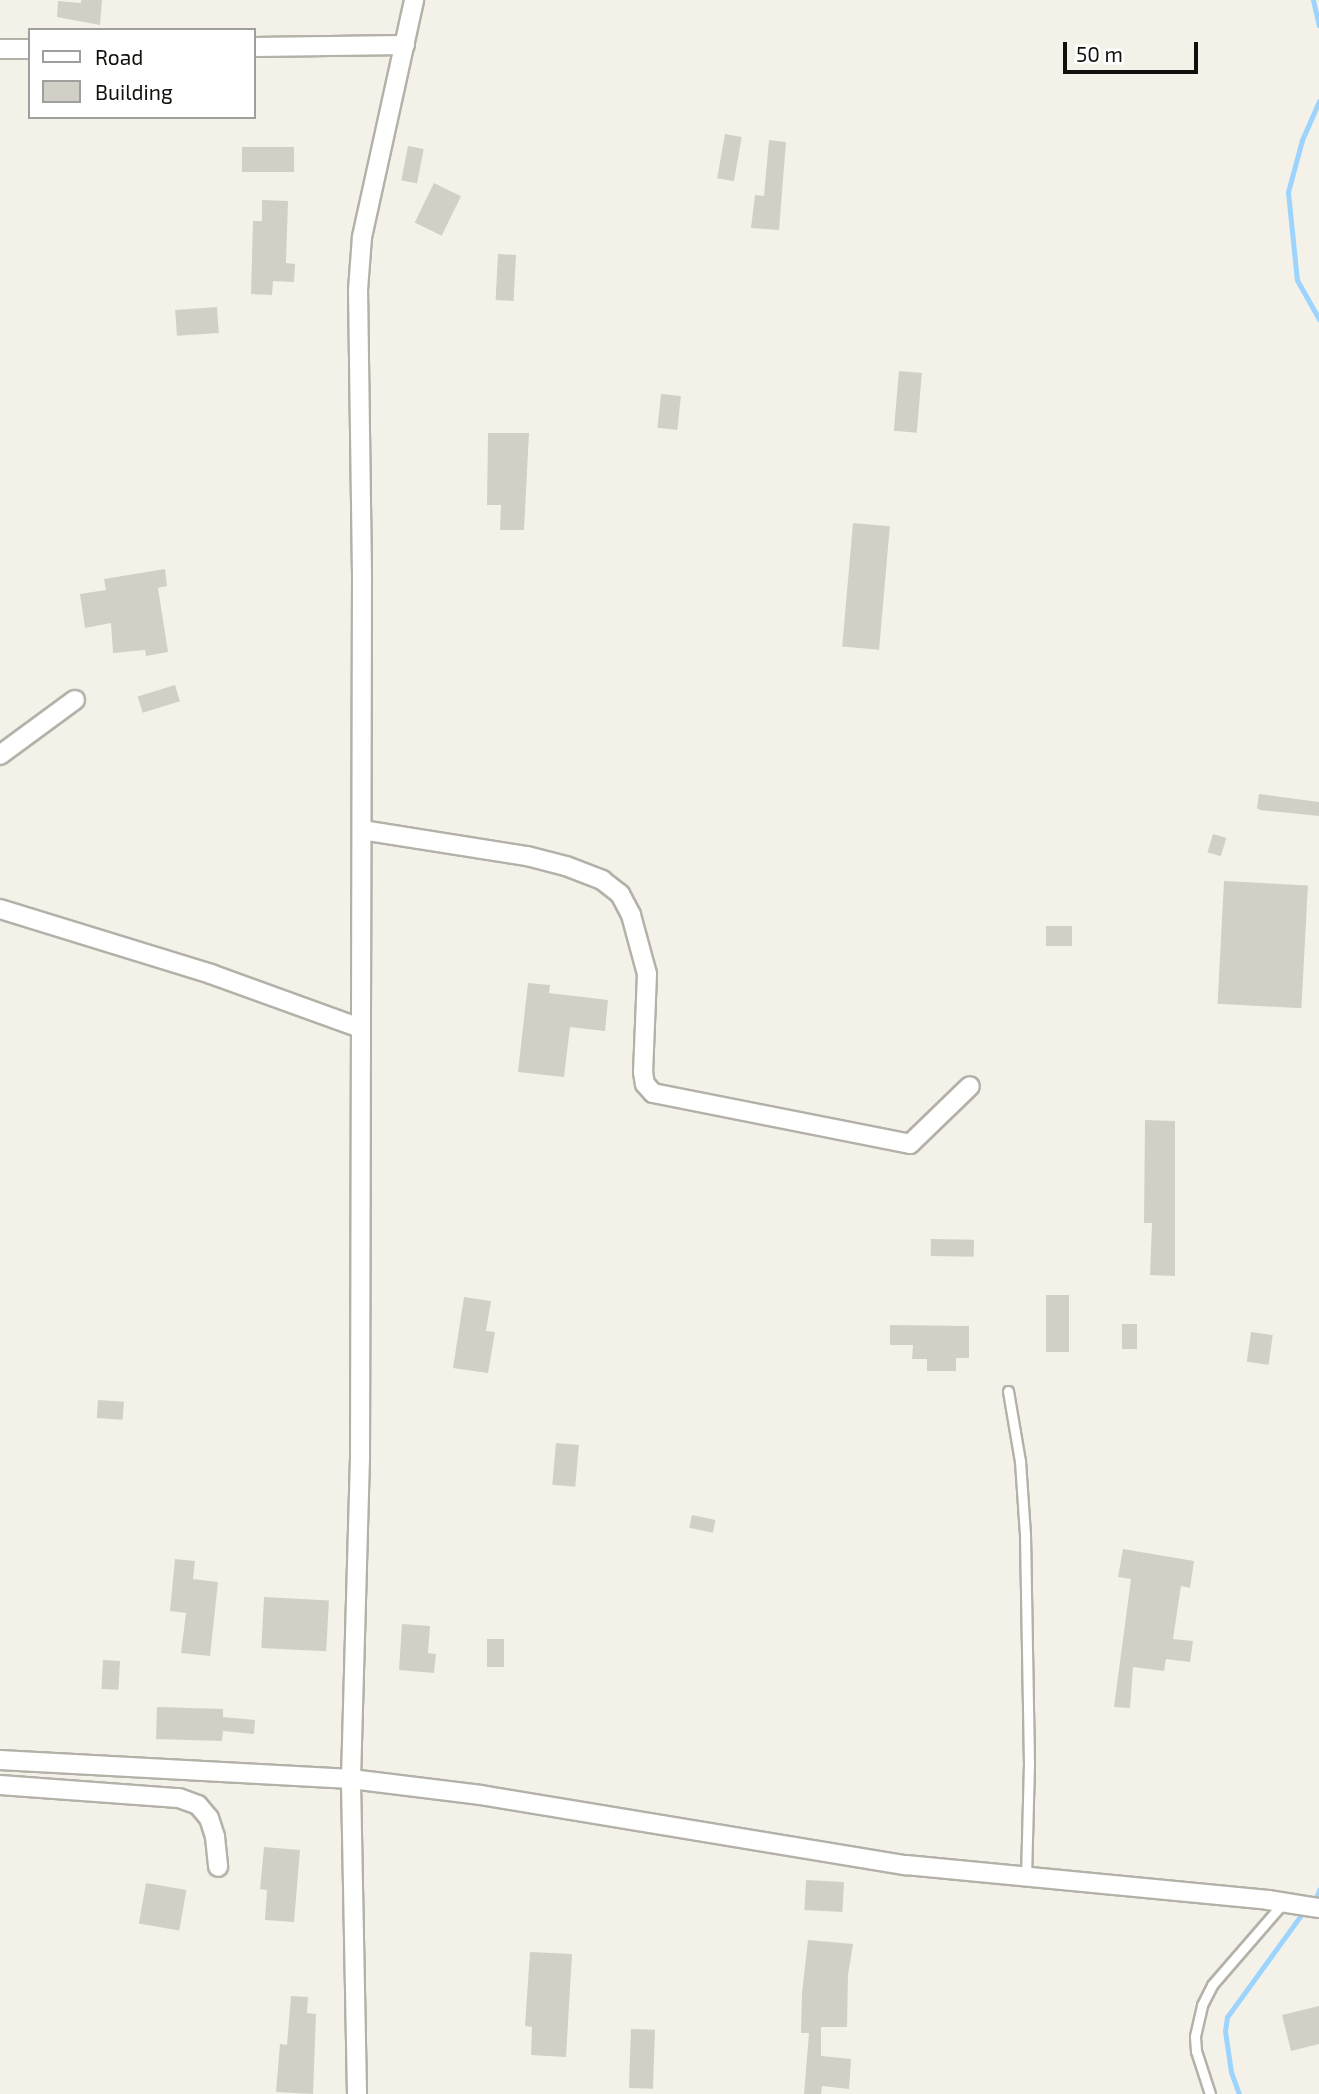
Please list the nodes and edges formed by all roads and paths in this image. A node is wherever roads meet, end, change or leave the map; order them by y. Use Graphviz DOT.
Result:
graph roads {
  1 [pos="414,0"];
  2 [pos="405,45"];
  3 [pos="256,47"];
  4 [pos="0,49"];
  5 [pos="28,49"];
  6 [pos="75,700"];
  7 [pos="0,755"];
  8 [pos="362,830"];
  9 [pos="0,909"];
  10 [pos="360,1028"];
  11 [pos="970,1087"];
  12 [pos="1008,1391"];
  13 [pos="0,1760"];
  14 [pos="351,1779"];
  15 [pos="0,1785"];
  16 [pos="218,1867"];
  17 [pos="1026,1876"];
  18 [pos="1284,1902"];
  19 [pos="1319,1908"];
  20 [pos="357,2094"];
  21 [pos="1210,2094"];
  1 -- 2 [label="street"];
  2 -- 3 [label="street"];
  2 -- 8 [label="street"];
  4 -- 5 [label="street"];
  6 -- 7 [label="street"];
  8 -- 10 [label="street"];
  8 -- 11 [label="street"];
  9 -- 10 [label="street"];
  10 -- 14 [label="street"];
  12 -- 17 [label="lane"];
  13 -- 14 [label="street"];
  14 -- 17 [label="street"];
  14 -- 20 [label="street"];
  15 -- 16 [label="street"];
  17 -- 18 [label="street"];
  18 -- 19 [label="street"];
  18 -- 21 [label="lane"];
}
